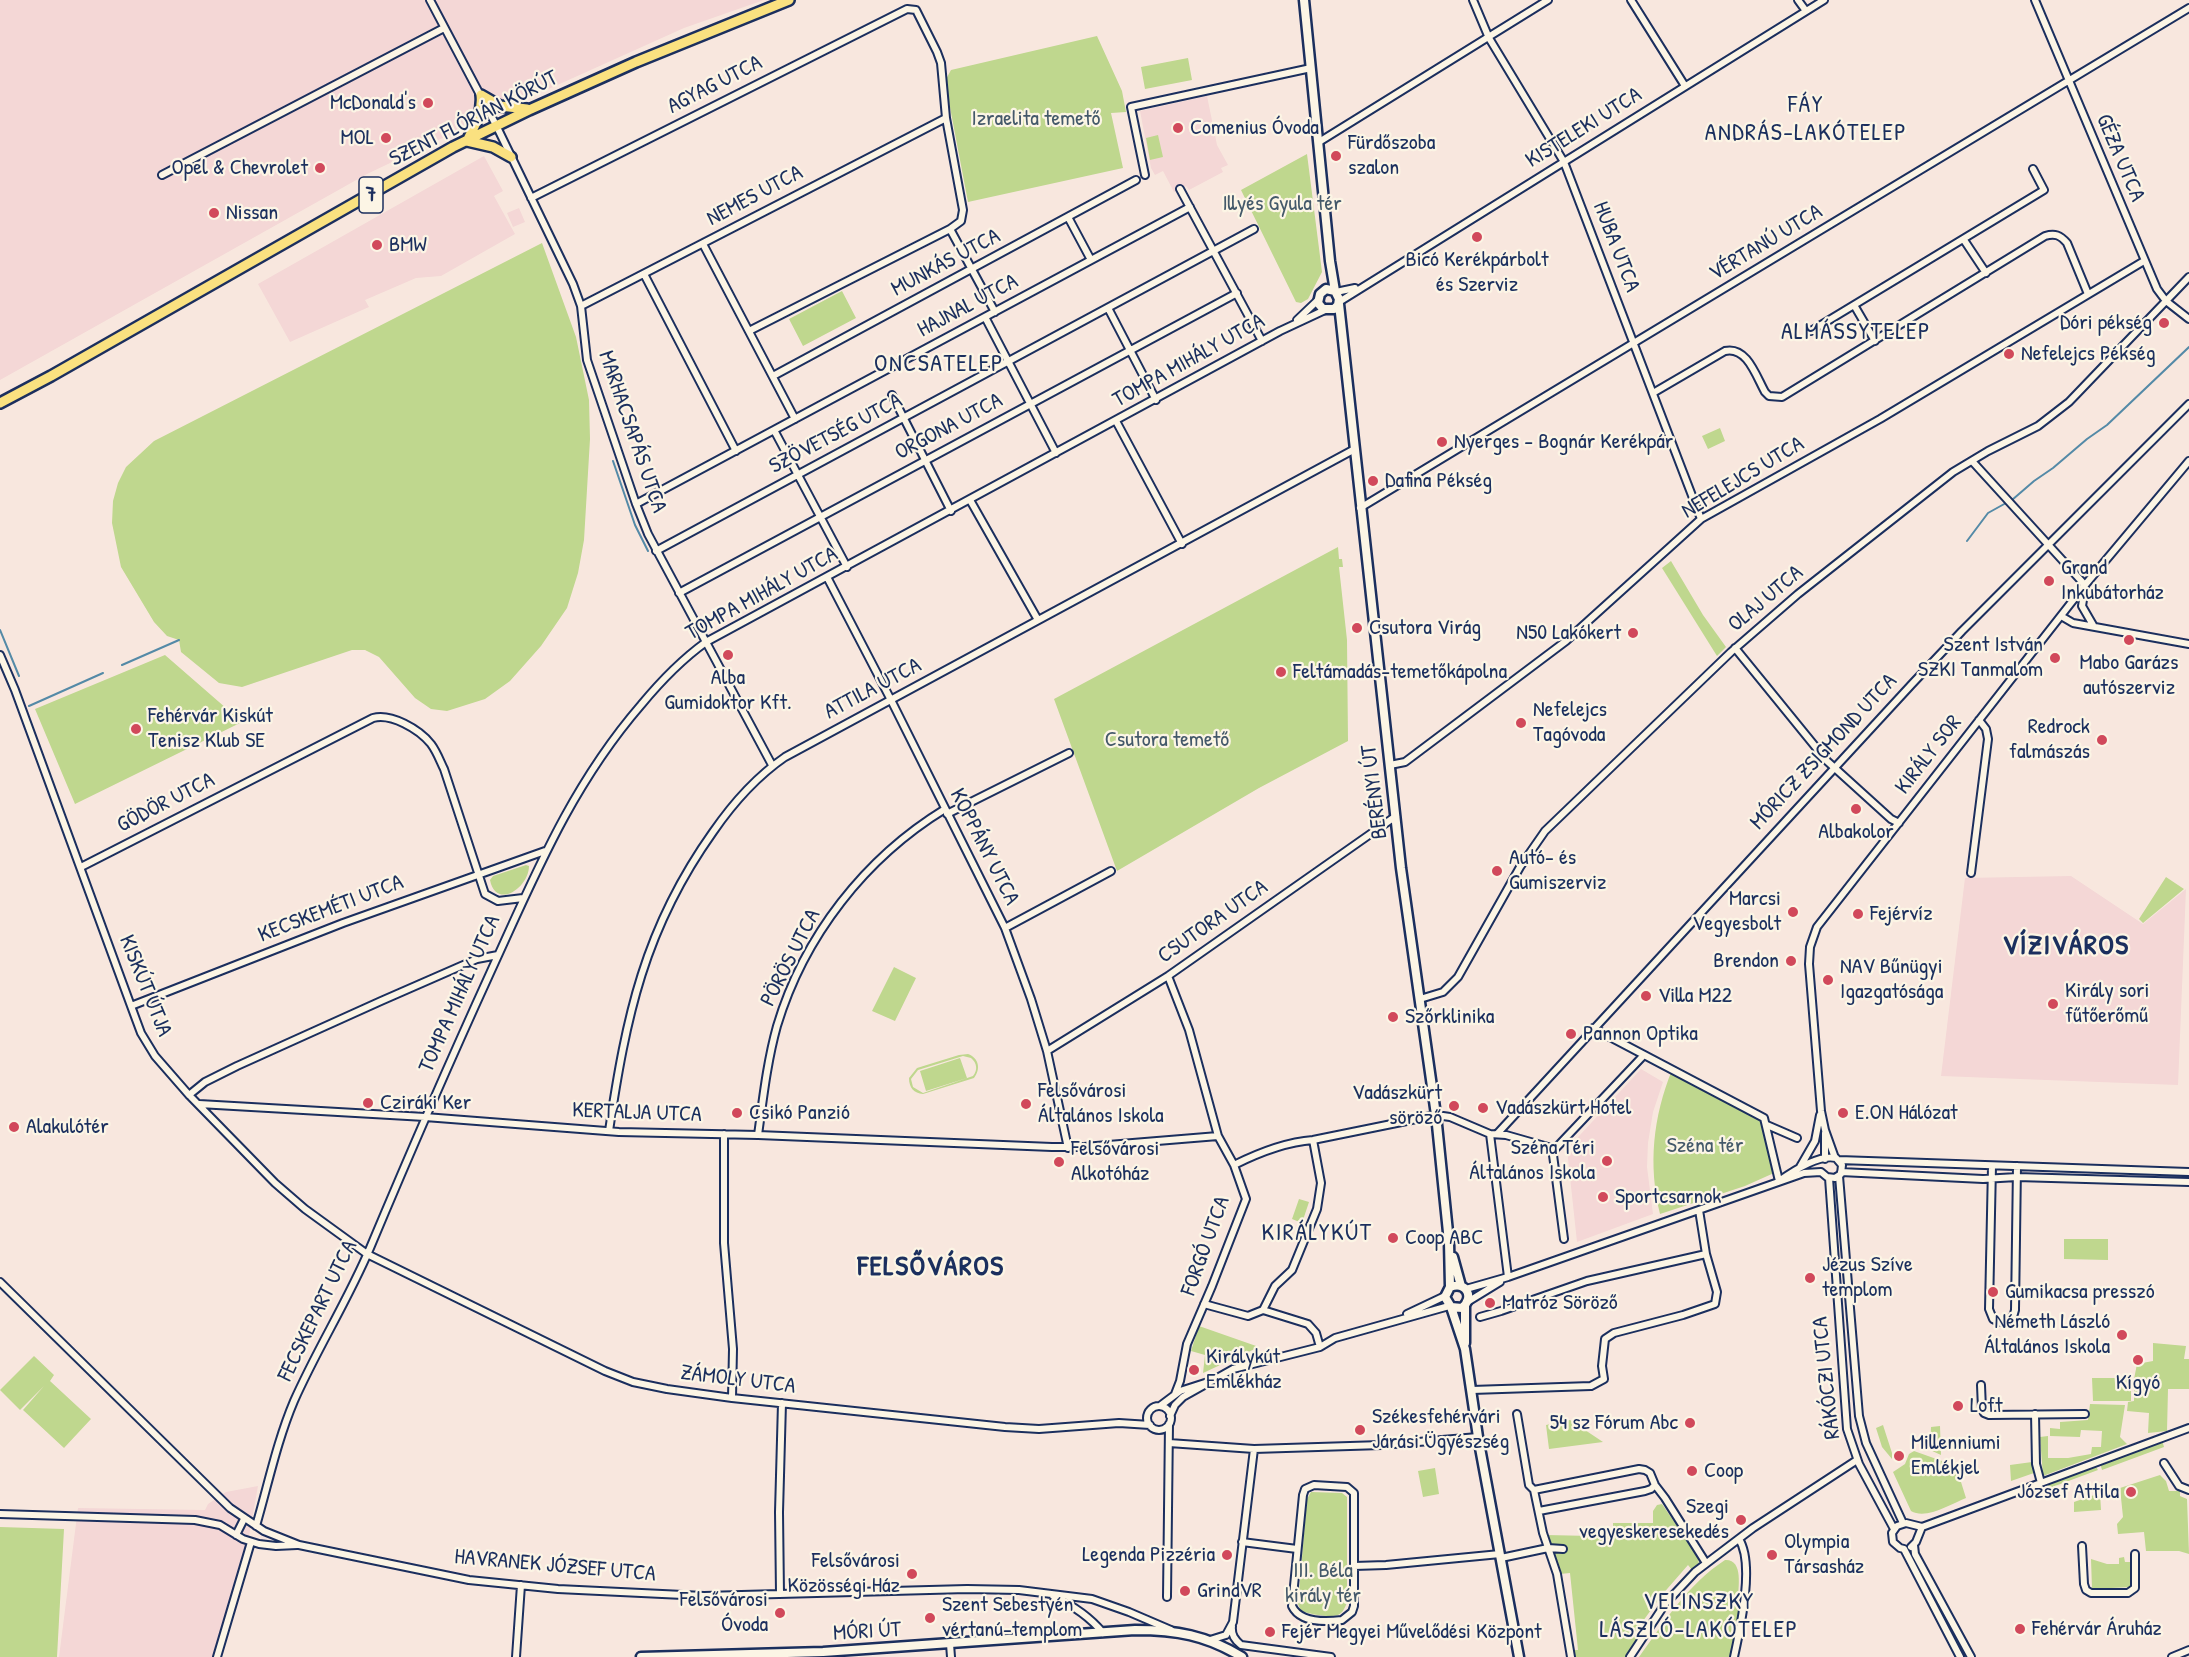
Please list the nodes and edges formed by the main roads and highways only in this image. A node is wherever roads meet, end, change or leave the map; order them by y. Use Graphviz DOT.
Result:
graph roads {
  1 [pos="789,0"];
  2 [pos="1304,0"];
  3 [pos="529,110"];
  4 [pos="467,141"];
  5 [pos="511,157"];
  6 [pos="1330,261"];
  7 [pos="1335,291"];
  8 [pos="1320,296"];
  9 [pos="1339,303"];
  10 [pos="1326,310"];
  11 [pos="1341,338"];
  12 [pos="0,403"];
  13 [pos="1449,1242"];
  14 [pos="1450,1287"];
  15 [pos="1463,1287"];
  16 [pos="1467,1304"];
  17 [pos="1450,1306"];
  18 [pos="1465,1349"];
  19 [pos="1239,1655"];
  20 [pos="640,1657"];
  21 [pos="1519,1657"];
  1 -- 3 [label="main road, SZENT FLÓRIÁN KÖRÚT / 7"];
  2 -- 6 [label="main road, BERÉNYI ÚT"];
  3 -- 4 [label="main road, SZENT FLÓRIÁN KÖRÚT / 7"];
  3 -- 4 [label="main road"];
  4 -- 5 [label="main road"];
  4 -- 12 [label="main road, SZENT FLÓRIÁN KÖRÚT / 7"];
  6 -- 7 [label="main road, BERÉNYI ÚT"];
  6 -- 8 [label="main road, BERÉNYI ÚT"];
  7 -- 8 [label="main road"];
  7 -- 9 [label="main road, BERÉNYI ÚT"];
  8 -- 10 [label="main road, BERÉNYI ÚT"];
  9 -- 10 [label="main road"];
  9 -- 11 [label="main road, BERÉNYI ÚT"];
  10 -- 11 [label="main road, BERÉNYI ÚT"];
  11 -- 13 [label="main road, BERÉNYI ÚT"];
  13 -- 14 [label="main road, BERÉNYI ÚT"];
  13 -- 15 [label="main road, BERÉNYI ÚT"];
  14 -- 15 [label="main road"];
  14 -- 17 [label="main road"];
  15 -- 16 [label="main road, BERÉNYI ÚT"];
  16 -- 17 [label="main road"];
  16 -- 18 [label="main road, BERÉNYI ÚT"];
  17 -- 18 [label="main road"];
  18 -- 21 [label="main road"];
  19 -- 20 [label="main road, MÓRI ÚT"];
}
